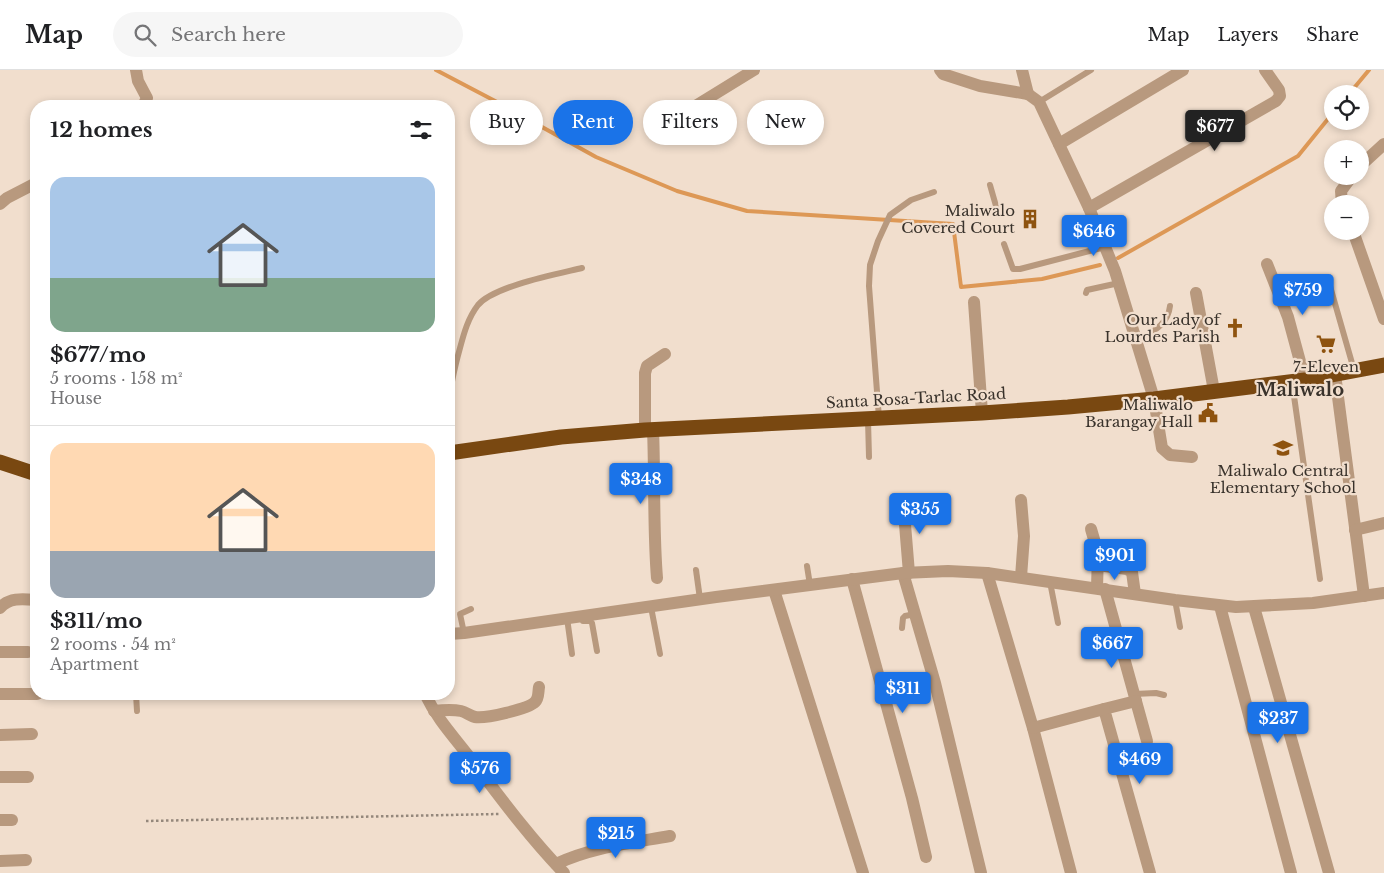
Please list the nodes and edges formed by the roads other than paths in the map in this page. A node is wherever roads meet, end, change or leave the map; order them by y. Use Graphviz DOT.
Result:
graph roads {
  1 [pos="136,70"];
  2 [pos="754,70"];
  3 [pos="940,70"];
  4 [pos="1022,70"];
  5 [pos="1090,70"];
  6 [pos="1182,70"];
  7 [pos="1266,70"];
  8 [pos="1034,98"];
  9 [pos="146,100"];
  10 [pos="704,100"];
  11 [pos="1059,144"];
  12 [pos="1384,144"];
  13 [pos="1369,158"];
  14 [pos="30,185"];
  15 [pos="990,185"];
  16 [pos="934,192"];
  17 [pos="0,204"];
  18 [pos="996,206"];
  19 [pos="1089,208"];
  20 [pos="1356,240"];
  21 [pos="1004,244"];
  22 [pos="1105,247"];
  23 [pos="1266,264"];
  24 [pos="582,268"];
  25 [pos="1119,283"];
  26 [pos="1330,286"];
  27 [pos="1196,292"];
  28 [pos="1086,293"];
  29 [pos="974,302"];
  30 [pos="1170,306"];
  31 [pos="1383,311"];
  32 [pos="1137,341"];
  33 [pos="665,354"];
  34 [pos="1384,365"];
  35 [pos="455,368"];
  36 [pos="1354,370"];
  37 [pos="1335,374"];
  38 [pos="1298,380"];
  39 [pos="1214,391"];
  40 [pos="1154,399"];
  41 [pos="982,413"];
  42 [pos="873,418"];
  43 [pos="649,430"];
  44 [pos="455,451"];
  45 [pos="869,457"];
  46 [pos="1192,457"];
  47 [pos="0,462"];
  48 [pos="30,472"];
  49 [pos="903,500"];
  50 [pos="1022,500"];
  51 [pos="1384,523"];
  52 [pos="1091,529"];
  53 [pos="1355,530"];
  54 [pos="1098,565"];
  55 [pos="807,566"];
  56 [pos="696,570"];
  57 [pos="906,573"];
  58 [pos="987,573"];
  59 [pos="1021,577"];
  60 [pos="658,578"];
  61 [pos="852,579"];
  62 [pos="1320,579"];
  63 [pos="1050,581"];
  64 [pos="810,585"];
  65 [pos="1101,588"];
  66 [pos="774,590"];
  67 [pos="1384,593"];
  68 [pos="1135,594"];
  69 [pos="1364,596"];
  70 [pos="700,599"];
  71 [pos="30,600"];
  72 [pos="1175,600"];
  73 [pos="1220,606"];
  74 [pos="651,607"];
  75 [pos="1254,607"];
  76 [pos="0,608"];
  77 [pos="471,609"];
  78 [pos="915,614"];
  79 [pos="574,617"];
  80 [pos="1058,623"];
  81 [pos="1180,627"];
  82 [pos="902,628"];
  83 [pos="455,634"];
  84 [pos="464,634"];
  85 [pos="597,651"];
  86 [pos="0,652"];
  87 [pos="28,652"];
  88 [pos="572,654"];
  89 [pos="660,654"];
  90 [pos="539,688"];
  91 [pos="0,694"];
  92 [pos="30,694"];
  93 [pos="1164,695"];
  94 [pos="1134,697"];
  95 [pos="136,700"];
  96 [pos="428,700"];
  97 [pos="1104,709"];
  98 [pos="137,711"];
  99 [pos="434,712"];
  100 [pos="1033,728"];
  101 [pos="32,734"];
  102 [pos="0,735"];
  103 [pos="1147,741"];
  104 [pos="0,777"];
  105 [pos="28,777"];
  106 [pos="670,836"];
  107 [pos="926,857"];
  108 [pos="26,860"];
  109 [pos="0,861"];
  110 [pos="560,869"];
  111 [pos="863,873"];
  112 [pos="982,873"];
  113 [pos="1071,873"];
  114 [pos="1150,873"];
  115 [pos="1291,873"];
  116 [pos="1329,873"];
  1 -- 9 [label="street"];
  2 -- 10 [label="street"];
  3 -- 8 [label="street"];
  4 -- 8 [label="street"];
  5 -- 8 [label="lane"];
  6 -- 11 [label="street"];
  7 -- 19 [label="street"];
  8 -- 11 [label="street"];
  11 -- 19 [label="street"];
  12 -- 13 [label="street"];
  14 -- 17 [label="street"];
  15 -- 18 [label="lane"];
  16 -- 42 [label="lane"];
  19 -- 22 [label="street"];
  20 -- 31 [label="street"];
  21 -- 22 [label="lane"];
  22 -- 25 [label="street"];
  23 -- 38 [label="street"];
  24 -- 35 [label="lane"];
  25 -- 28 [label="lane"];
  25 -- 32 [label="street"];
  26 -- 36 [label="lane"];
  27 -- 39 [label="street"];
  29 -- 41 [label="street"];
  30 -- 32 [label="lane"];
  32 -- 40 [label="street"];
  33 -- 43 [label="street"];
  34 -- 36 [label="highway, Santa Rosa-Tarlac Road"];
  36 -- 37 [label="highway, Santa Rosa-Tarlac Road"];
  37 -- 38 [label="highway, Santa Rosa-Tarlac Road"];
  37 -- 53 [label="street"];
  38 -- 39 [label="highway, Santa Rosa-Tarlac Road"];
  38 -- 62 [label="lane"];
  39 -- 40 [label="highway, Santa Rosa-Tarlac Road"];
  40 -- 41 [label="highway, Santa Rosa-Tarlac Road"];
  40 -- 46 [label="street"];
  41 -- 42 [label="highway, Santa Rosa-Tarlac Road"];
  42 -- 43 [label="highway, Santa Rosa-Tarlac Road"];
  42 -- 45 [label="lane"];
  43 -- 44 [label="highway, Santa Rosa-Tarlac Road"];
  43 -- 60 [label="street"];
  47 -- 48 [label="highway"];
  49 -- 57 [label="street"];
  50 -- 59 [label="street"];
  51 -- 53 [label="street"];
  52 -- 54 [label="street"];
  53 -- 69 [label="street"];
  54 -- 65 [label="street"];
  54 -- 68 [label="street"];
  55 -- 64 [label="lane"];
  56 -- 70 [label="lane"];
  57 -- 58 [label="street"];
  57 -- 61 [label="street"];
  57 -- 78 [label="street"];
  58 -- 59 [label="street"];
  58 -- 100 [label="street"];
  59 -- 63 [label="street"];
  61 -- 64 [label="street"];
  61 -- 107 [label="street"];
  63 -- 65 [label="street"];
  63 -- 80 [label="lane"];
  64 -- 66 [label="street"];
  65 -- 68 [label="street"];
  65 -- 94 [label="street"];
  66 -- 70 [label="street"];
  66 -- 111 [label="street"];
  67 -- 69 [label="street"];
  68 -- 72 [label="street"];
  69 -- 75 [label="street"];
  70 -- 74 [label="street"];
  71 -- 76 [label="street"];
  72 -- 73 [label="street"];
  72 -- 81 [label="lane"];
  73 -- 75 [label="street"];
  73 -- 115 [label="street"];
  74 -- 79 [label="street"];
  74 -- 89 [label="lane"];
  75 -- 116 [label="street"];
  77 -- 84 [label="lane"];
  78 -- 82 [label="lane"];
  78 -- 112 [label="street"];
  79 -- 84 [label="street"];
  79 -- 85 [label="lane"];
  79 -- 88 [label="lane"];
  83 -- 84 [label="street"];
  86 -- 87 [label="street"];
  90 -- 99 [label="street"];
  91 -- 92 [label="street"];
  93 -- 94 [label="lane"];
  94 -- 97 [label="street"];
  94 -- 103 [label="street"];
  95 -- 98 [label="lane"];
  96 -- 99 [label="street"];
  97 -- 100 [label="street"];
  97 -- 114 [label="street"];
  99 -- 110 [label="street"];
  100 -- 113 [label="street"];
  101 -- 102 [label="street"];
  104 -- 105 [label="street"];
  106 -- 110 [label="street"];
  108 -- 109 [label="street"];
}
